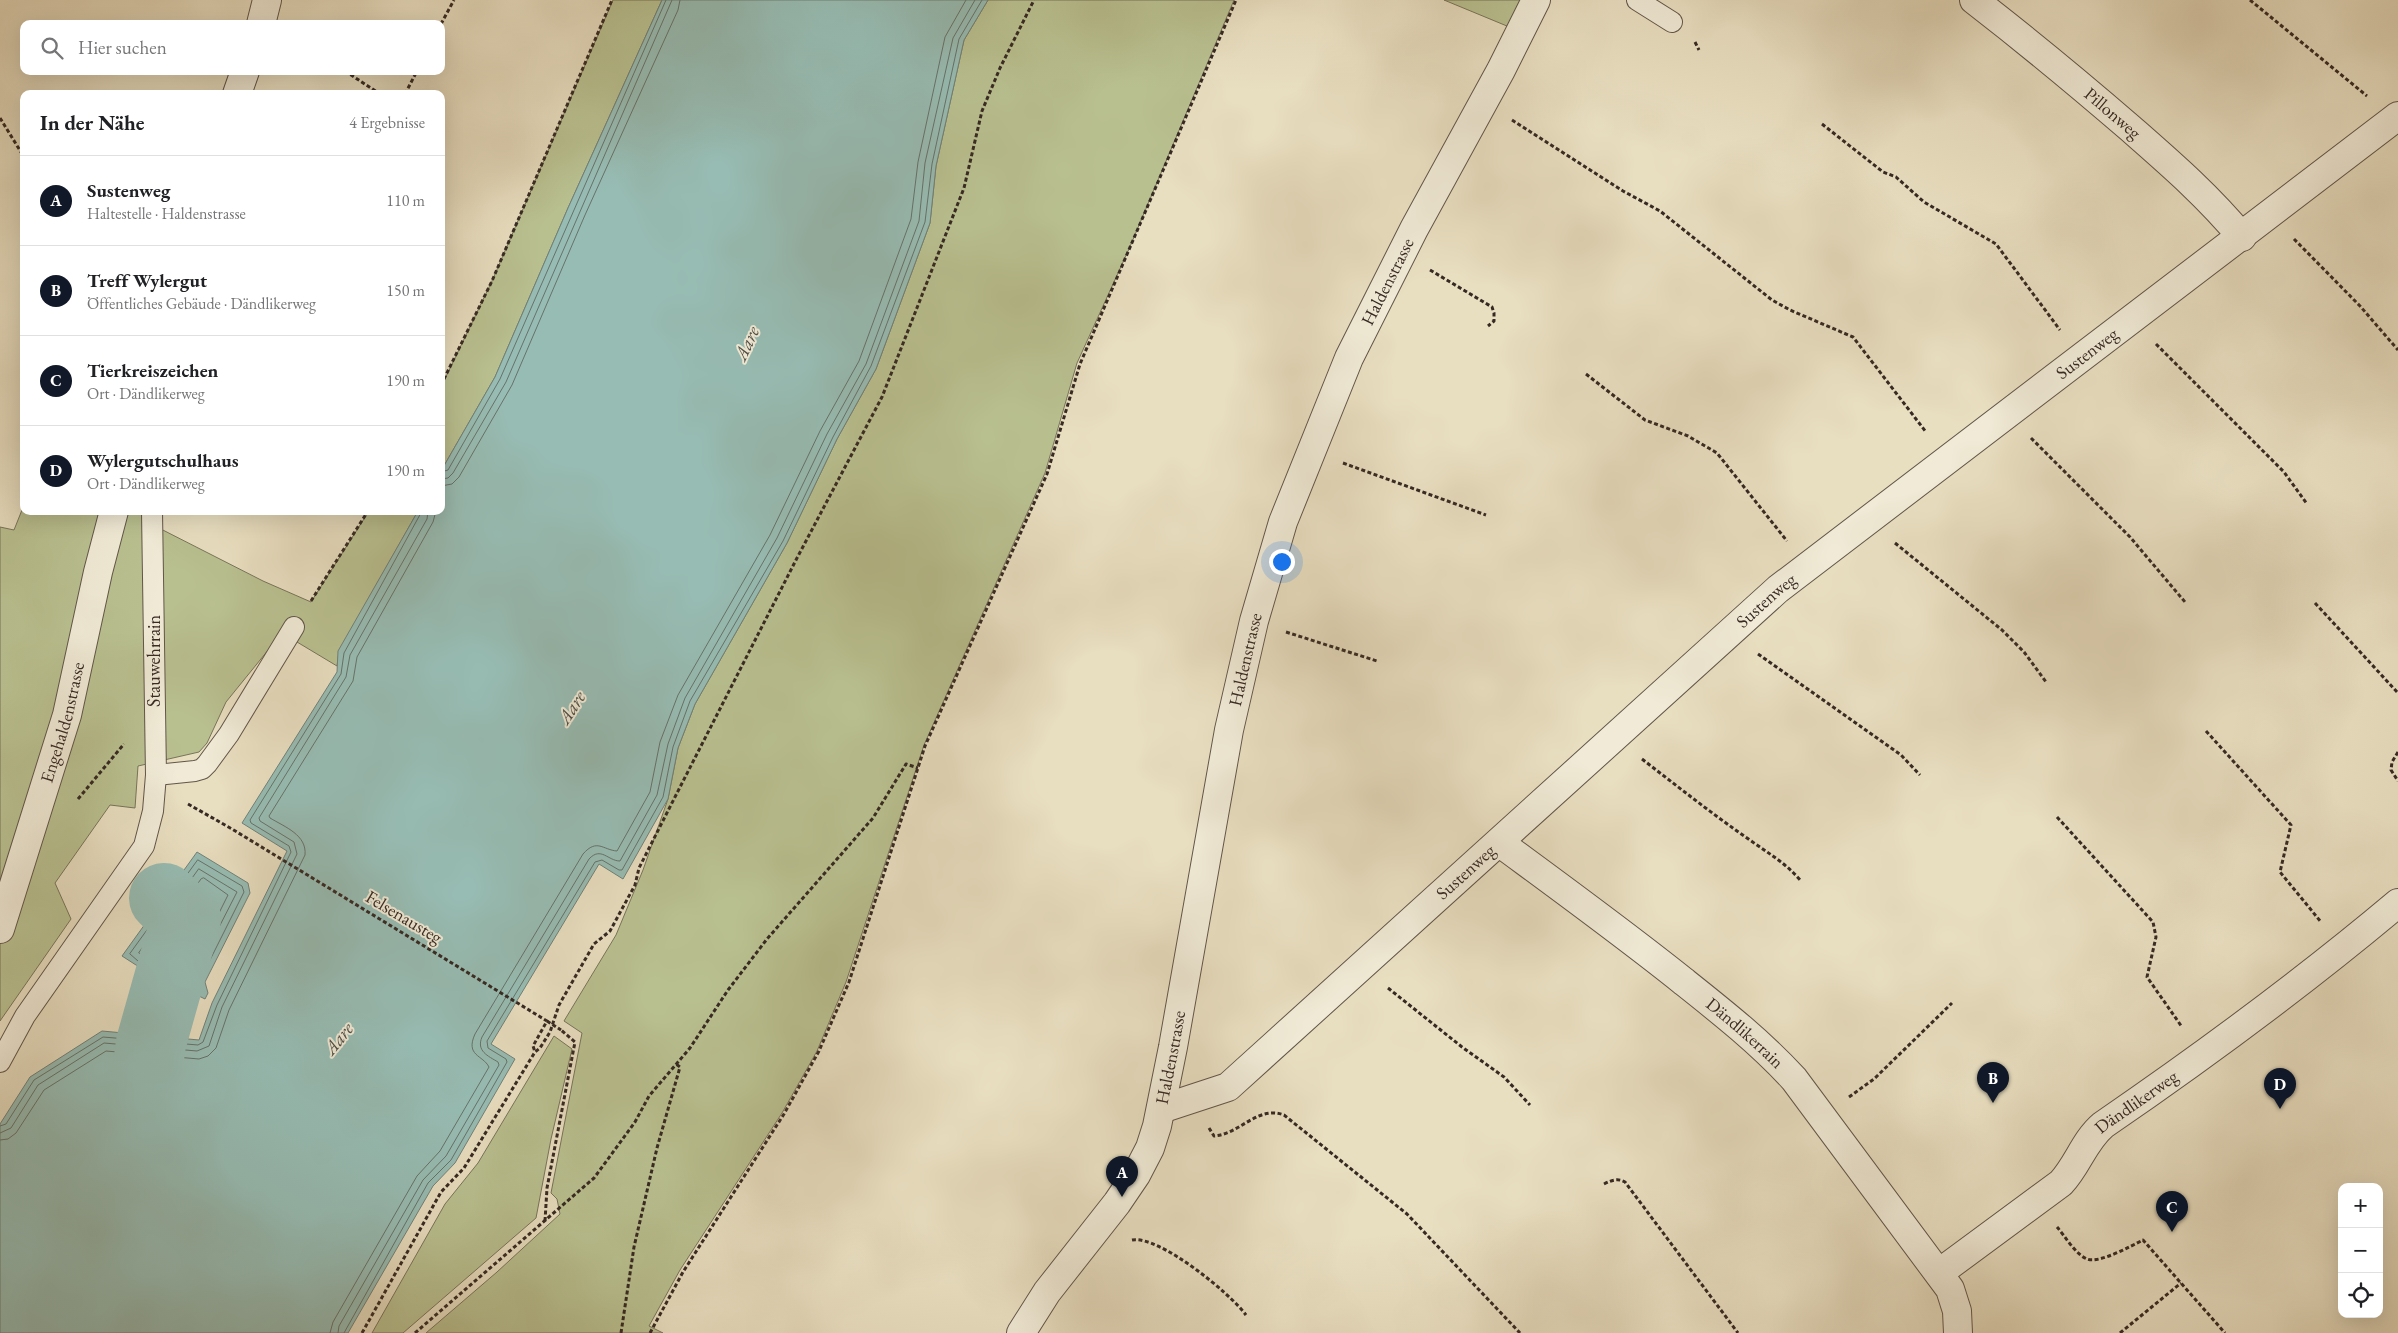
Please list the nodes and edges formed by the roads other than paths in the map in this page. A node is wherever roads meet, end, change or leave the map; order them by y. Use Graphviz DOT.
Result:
graph roads {
  1 [pos="266,0"];
  2 [pos="1536,0"];
  3 [pos="1637,0"];
  4 [pos="1974,0"];
  5 [pos="262,20"];
  6 [pos="1672,22"];
  7 [pos="244,75"];
  8 [pos="238,90"];
  9 [pos="2396,118"];
  10 [pos="2242,236"];
  11 [pos="113,515"];
  12 [pos="152,515"];
  13 [pos="294,627"];
  14 [pos="156,775"];
  15 [pos="1500,843"];
  16 [pos="2398,903"];
  17 [pos="0,929"];
  18 [pos="0,1062"];
  19 [pos="1161,1109"];
  20 [pos="1939,1273"];
  21 [pos="1021,1333"];
  22 [pos="1958,1333"];
  1 -- 5 [label="street"];
  2 -- 19 [label="street, Haldenstrasse"];
  3 -- 6 [label="lane"];
  4 -- 10 [label="street, Pillonweg"];
  7 -- 8 [label="street"];
  9 -- 10 [label="street, Sustenweg"];
  10 -- 15 [label="street, Sustenweg"];
  11 -- 17 [label="street, Engehaldenstrasse"];
  12 -- 14 [label="lane, Stauwehrrain"];
  13 -- 14 [label="lane"];
  14 -- 18 [label="lane, Stauwehrrain"];
  15 -- 19 [label="street, Sustenweg"];
  15 -- 20 [label="street, Dändlikerrain"];
  16 -- 20 [label="street, Dändlikerweg"];
  19 -- 21 [label="street, Haldenstrasse"];
  20 -- 22 [label="street"];
}
